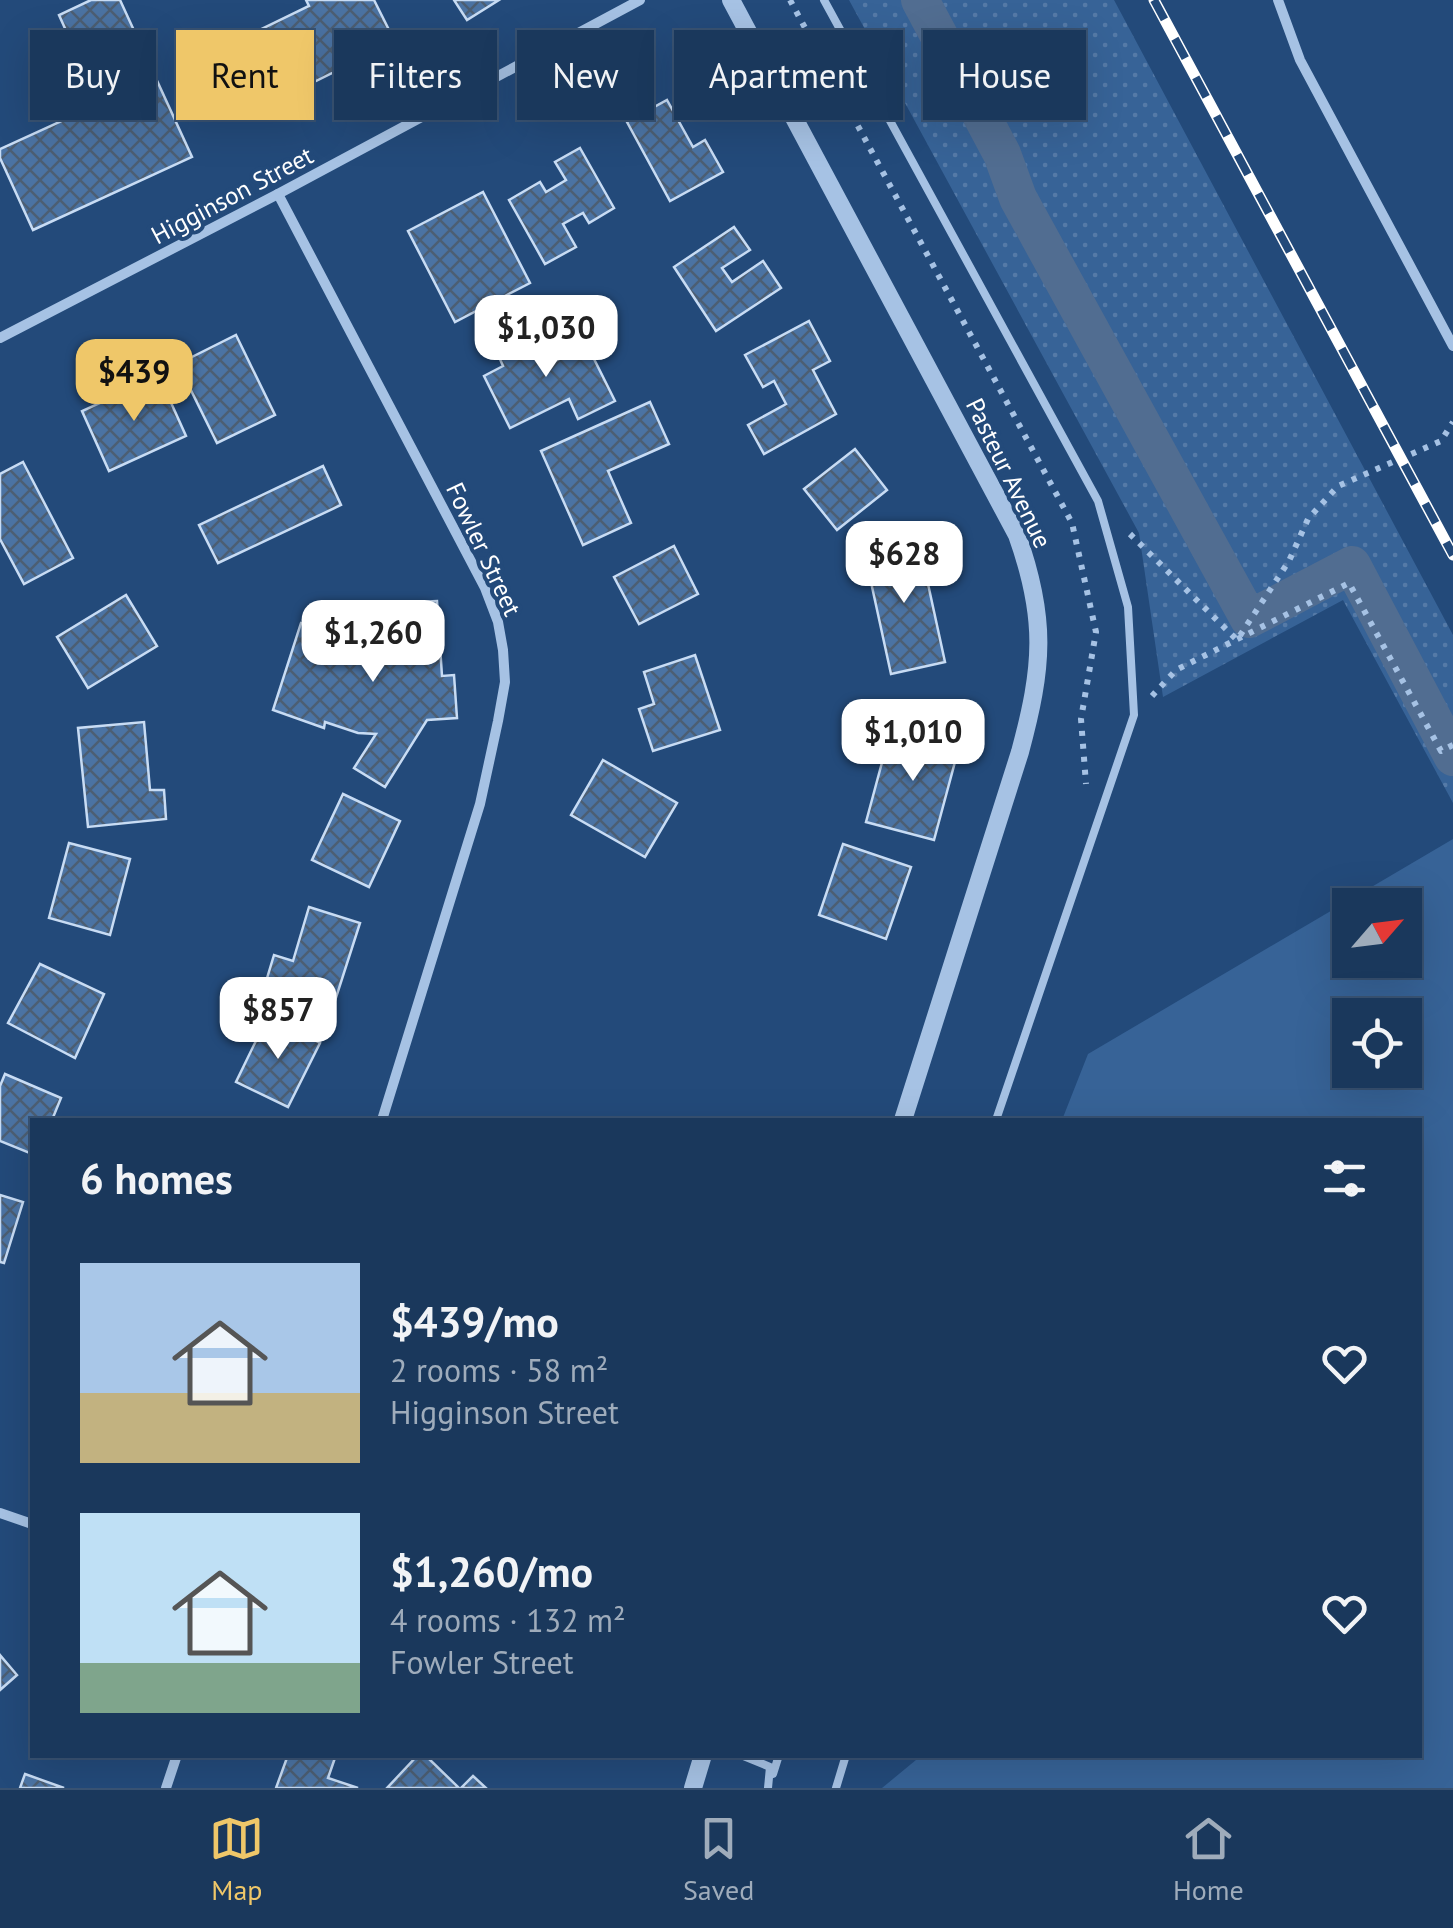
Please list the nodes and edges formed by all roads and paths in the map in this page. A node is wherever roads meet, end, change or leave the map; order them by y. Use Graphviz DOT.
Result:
graph roads {
  1 [pos="640,0"];
  2 [pos="731,0"];
  3 [pos="790,0"];
  4 [pos="824,0"];
  5 [pos="1278,0"];
  6 [pos="278,194"];
  7 [pos="0,338"];
  8 [pos="1453,346"];
  9 [pos="1453,422"];
  10 [pos="1098,501"];
  11 [pos="1236,640"];
  12 [pos="1134,714"];
  13 [pos="1453,745"];
  14 [pos="1086,790"];
  15 [pos="383,1118"];
  16 [pos="904,1118"];
  17 [pos="997,1118"];
  18 [pos="0,1513"];
  19 [pos="30,1523"];
  20 [pos="176,1758"];
  21 [pos="702,1758"];
  22 [pos="750,1758"];
  23 [pos="778,1758"];
  24 [pos="845,1758"];
  25 [pos="770,1783"];
  26 [pos="166,1788"];
  27 [pos="692,1788"];
  28 [pos="836,1788"];
  1 -- 6 [label="street, Higginson Street"];
  2 -- 16 [label="street, Pasteur Avenue"];
  3 -- 14 [label="path"];
  4 -- 10 [label="lane"];
  5 -- 8 [label="street"];
  6 -- 7 [label="street, Higginson Street"];
  6 -- 15 [label="street, Fowler Street"];
  9 -- 11 [label="path"];
  10 -- 11 [label="path"];
  10 -- 12 [label="lane"];
  11 -- 12 [label="path"];
  11 -- 13 [label="path"];
  12 -- 17 [label="lane"];
  18 -- 19 [label="street"];
  20 -- 26 [label="street"];
  21 -- 27 [label="street"];
  22 -- 25 [label="lane"];
  23 -- 25 [label="lane"];
  24 -- 28 [label="lane"];
}
